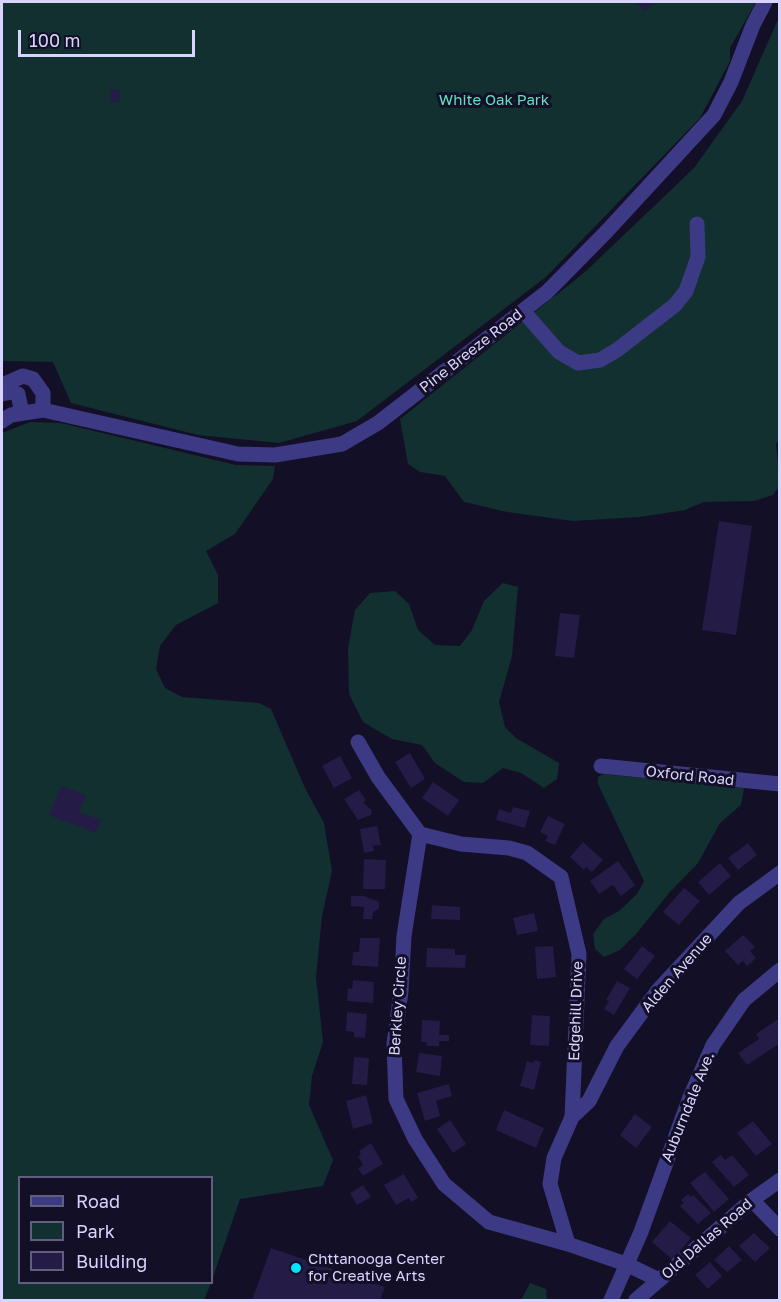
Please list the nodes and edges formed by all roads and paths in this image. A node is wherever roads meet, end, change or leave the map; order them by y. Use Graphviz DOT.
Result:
graph roads {
  1 [pos="765,2"];
  2 [pos="697,224"];
  3 [pos="523,310"];
  4 [pos="2,385"];
  5 [pos="2,394"];
  6 [pos="44,410"];
  7 [pos="22,413"];
  8 [pos="2,421"];
  9 [pos="358,742"];
  10 [pos="601,766"];
  11 [pos="780,784"];
  12 [pos="420,834"];
  13 [pos="780,873"];
  14 [pos="780,970"];
  15 [pos="572,1117"];
  16 [pos="780,1180"];
  17 [pos="752,1200"];
  18 [pos="780,1229"];
  19 [pos="568,1244"];
  20 [pos="626,1264"];
  21 [pos="658,1280"];
  22 [pos="611,1300"];
  23 [pos="636,1300"];
  1 -- 3 [label="street, Pine Breeze Road"];
  2 -- 3 [label="street"];
  3 -- 6 [label="street, Pine Breeze Road"];
  4 -- 6 [label="street"];
  5 -- 7 [label="street"];
  6 -- 7 [label="street"];
  7 -- 8 [label="street"];
  9 -- 12 [label="street"];
  10 -- 11 [label="street, Oxford Road"];
  12 -- 15 [label="street, Edgehill Drive"];
  12 -- 19 [label="street, Berkley Circle"];
  13 -- 15 [label="street, Alden Avenue"];
  14 -- 20 [label="street, Auburndale Ave."];
  15 -- 19 [label="street"];
  16 -- 17 [label="street, Old Dallas Road"];
  17 -- 18 [label="street"];
  17 -- 21 [label="street, Old Dallas Road"];
  19 -- 20 [label="street, Berkley Circle"];
  20 -- 21 [label="street, Berkley Circle"];
  20 -- 22 [label="street, Auburndale Ave."];
  21 -- 23 [label="street, Old Dallas Road"];
}
